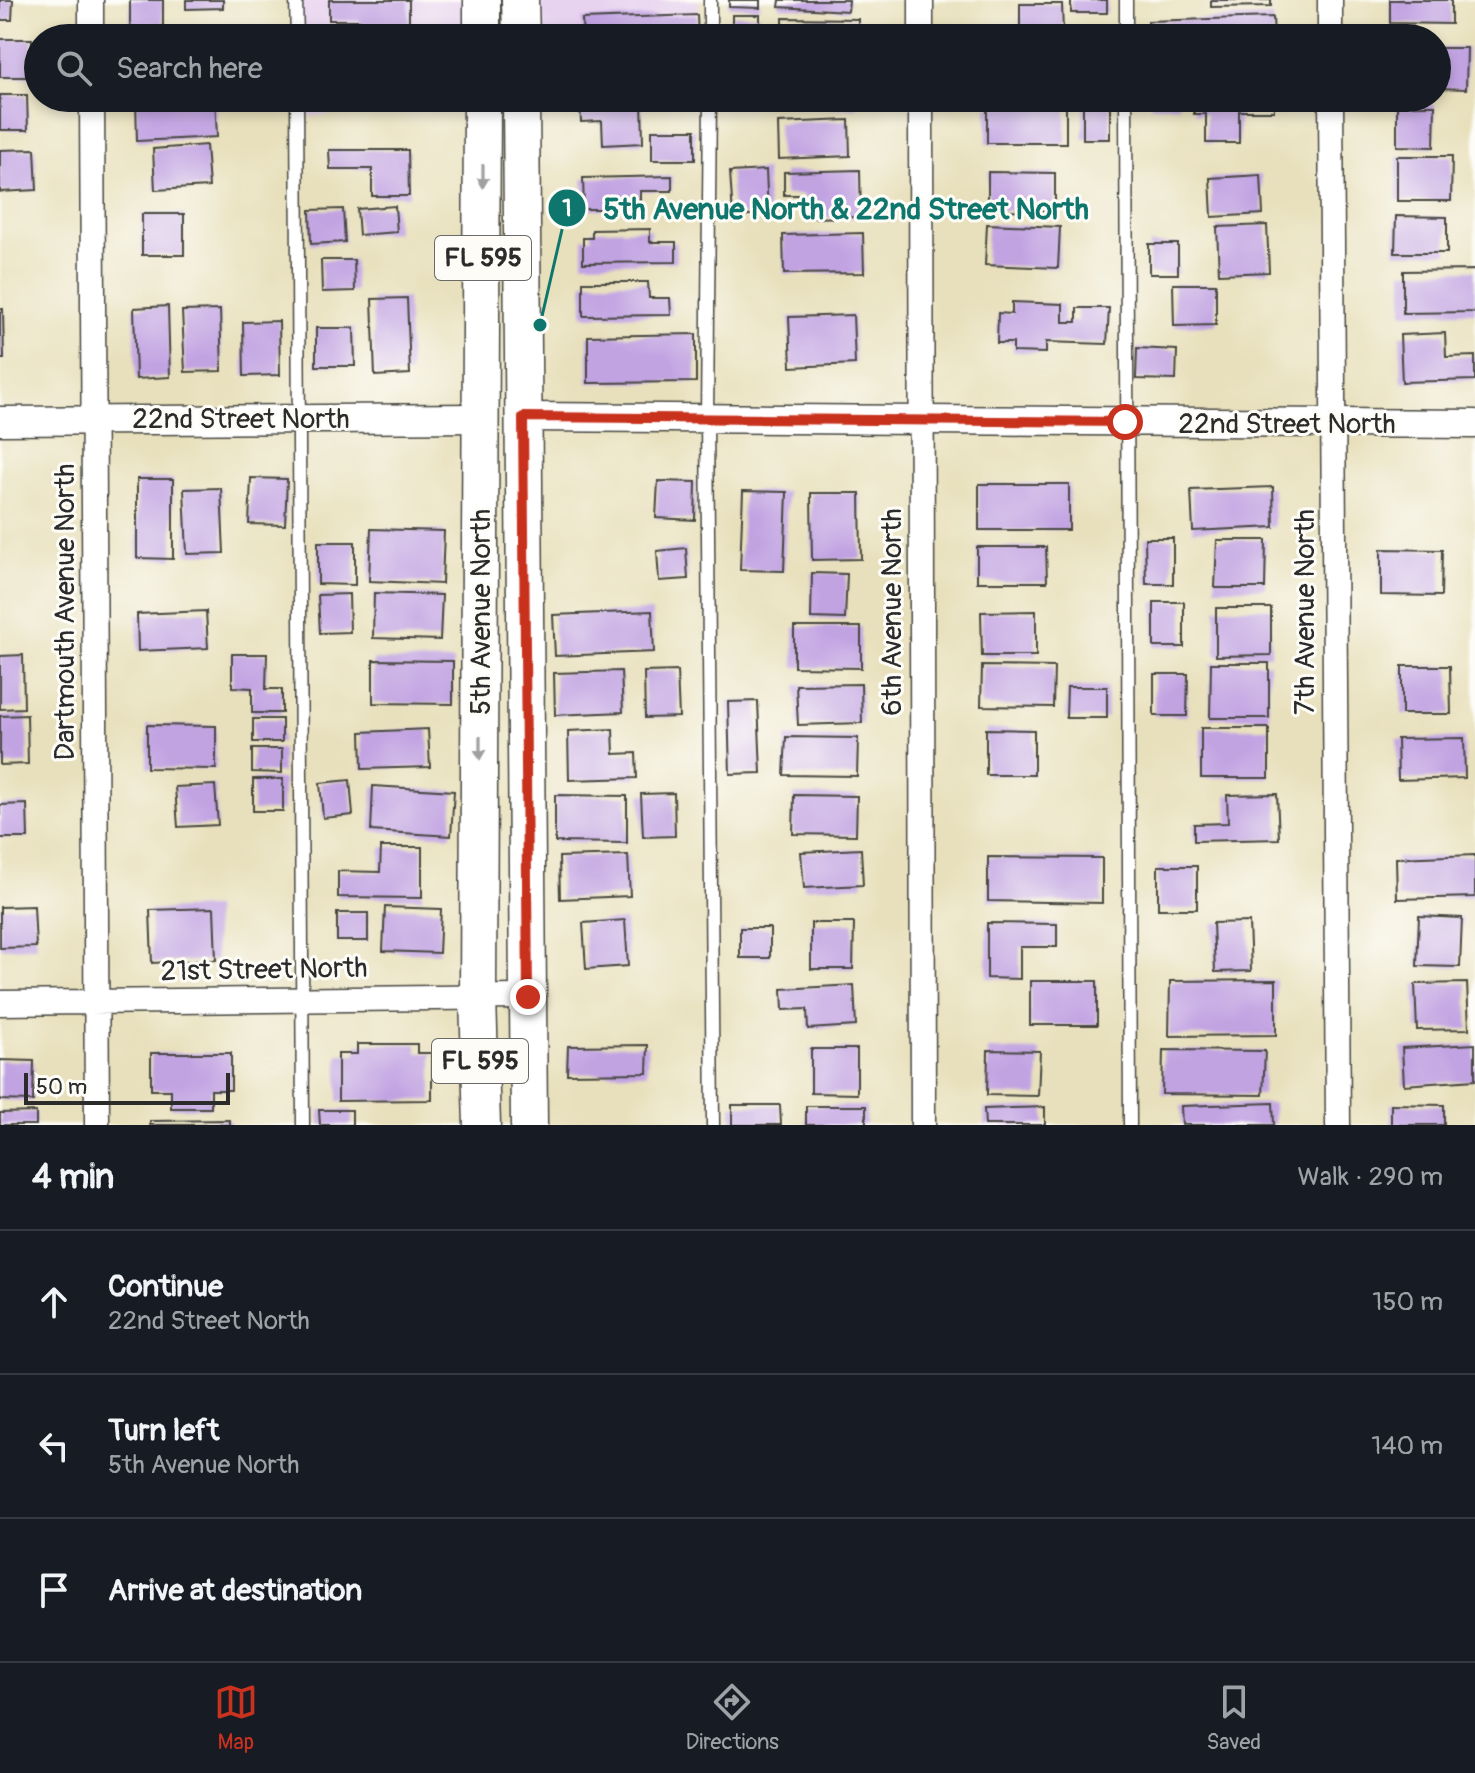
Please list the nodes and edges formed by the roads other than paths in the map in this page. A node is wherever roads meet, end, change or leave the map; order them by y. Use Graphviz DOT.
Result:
graph roads {
  1 [pos="91,0"];
  2 [pos="296,0"];
  3 [pos="482,0"];
  4 [pos="520,0"];
  5 [pos="710,0"];
  6 [pos="921,0"];
  7 [pos="1126,0"];
  8 [pos="1330,0"];
  9 [pos="91,24"];
  10 [pos="297,24"];
  11 [pos="482,24"];
  12 [pos="521,24"];
  13 [pos="710,24"];
  14 [pos="921,24"];
  15 [pos="1126,24"];
  16 [pos="1330,24"];
  17 [pos="92,112"];
  18 [pos="297,112"];
  19 [pos="482,112"];
  20 [pos="521,112"];
  21 [pos="710,112"];
  22 [pos="921,112"];
  23 [pos="1126,112"];
  24 [pos="1331,112"];
  25 [pos="523,417"];
  26 [pos="483,418"];
  27 [pos="707,418"];
  28 [pos="299,419"];
  29 [pos="921,419"];
  30 [pos="94,420"];
  31 [pos="0,421"];
  32 [pos="1125,422"];
  33 [pos="1475,424"];
  34 [pos="1334,425"];
  35 [pos="528,997"];
  36 [pos="478,998"];
  37 [pos="302,1000"];
  38 [pos="97,1002"];
  39 [pos="0,1003"];
  40 [pos="97,1125"];
  41 [pos="303,1125"];
  42 [pos="482,1125"];
  43 [pos="529,1125"];
  44 [pos="713,1125"];
  45 [pos="923,1125"];
  46 [pos="1130,1125"];
  47 [pos="1338,1125"];
  1 -- 9 [label="street"];
  2 -- 10 [label="lane"];
  3 -- 11 [label="main road"];
  4 -- 12 [label="main road"];
  5 -- 13 [label="lane"];
  6 -- 14 [label="street"];
  7 -- 15 [label="lane"];
  8 -- 16 [label="street"];
  17 -- 30 [label="street, Dartmouth Avenue North"];
  18 -- 28 [label="lane"];
  19 -- 26 [label="main road, 5th Avenue North / FL 595, one-way"];
  20 -- 25 [label="main road, 5th Avenue North / FL 595"];
  21 -- 27 [label="lane"];
  22 -- 29 [label="street, 6th Avenue North"];
  23 -- 32 [label="lane"];
  24 -- 34 [label="street, 7th Avenue North"];
  25 -- 27 [label="street, 22nd Street North"];
  25 -- 35 [label="main road, 5th Avenue North / FL 595"];
  26 -- 28 [label="street, 22nd Street North"];
  26 -- 36 [label="main road, 5th Avenue North / FL 595, one-way"];
  27 -- 29 [label="street, 22nd Street North"];
  27 -- 44 [label="lane"];
  28 -- 30 [label="street, 22nd Street North"];
  28 -- 37 [label="lane"];
  29 -- 32 [label="street, 22nd Street North"];
  29 -- 45 [label="street, 6th Avenue North"];
  30 -- 31 [label="street, 22nd Street North"];
  30 -- 38 [label="street, Dartmouth Avenue North"];
  32 -- 34 [label="street, 22nd Street North"];
  32 -- 46 [label="lane"];
  33 -- 34 [label="street, 22nd Street North"];
  34 -- 47 [label="street, 7th Avenue North"];
  35 -- 36 [label="street, 21st Street North"];
  35 -- 43 [label="main road, 5th Avenue North / FL 595"];
  36 -- 37 [label="street, 21st Street North"];
  36 -- 42 [label="main road, 5th Avenue North / FL 595"];
  37 -- 38 [label="street, 21st Street North"];
  37 -- 41 [label="lane"];
  38 -- 39 [label="street, 21st Street North"];
  38 -- 40 [label="street, Dartmouth Avenue North"];
}
